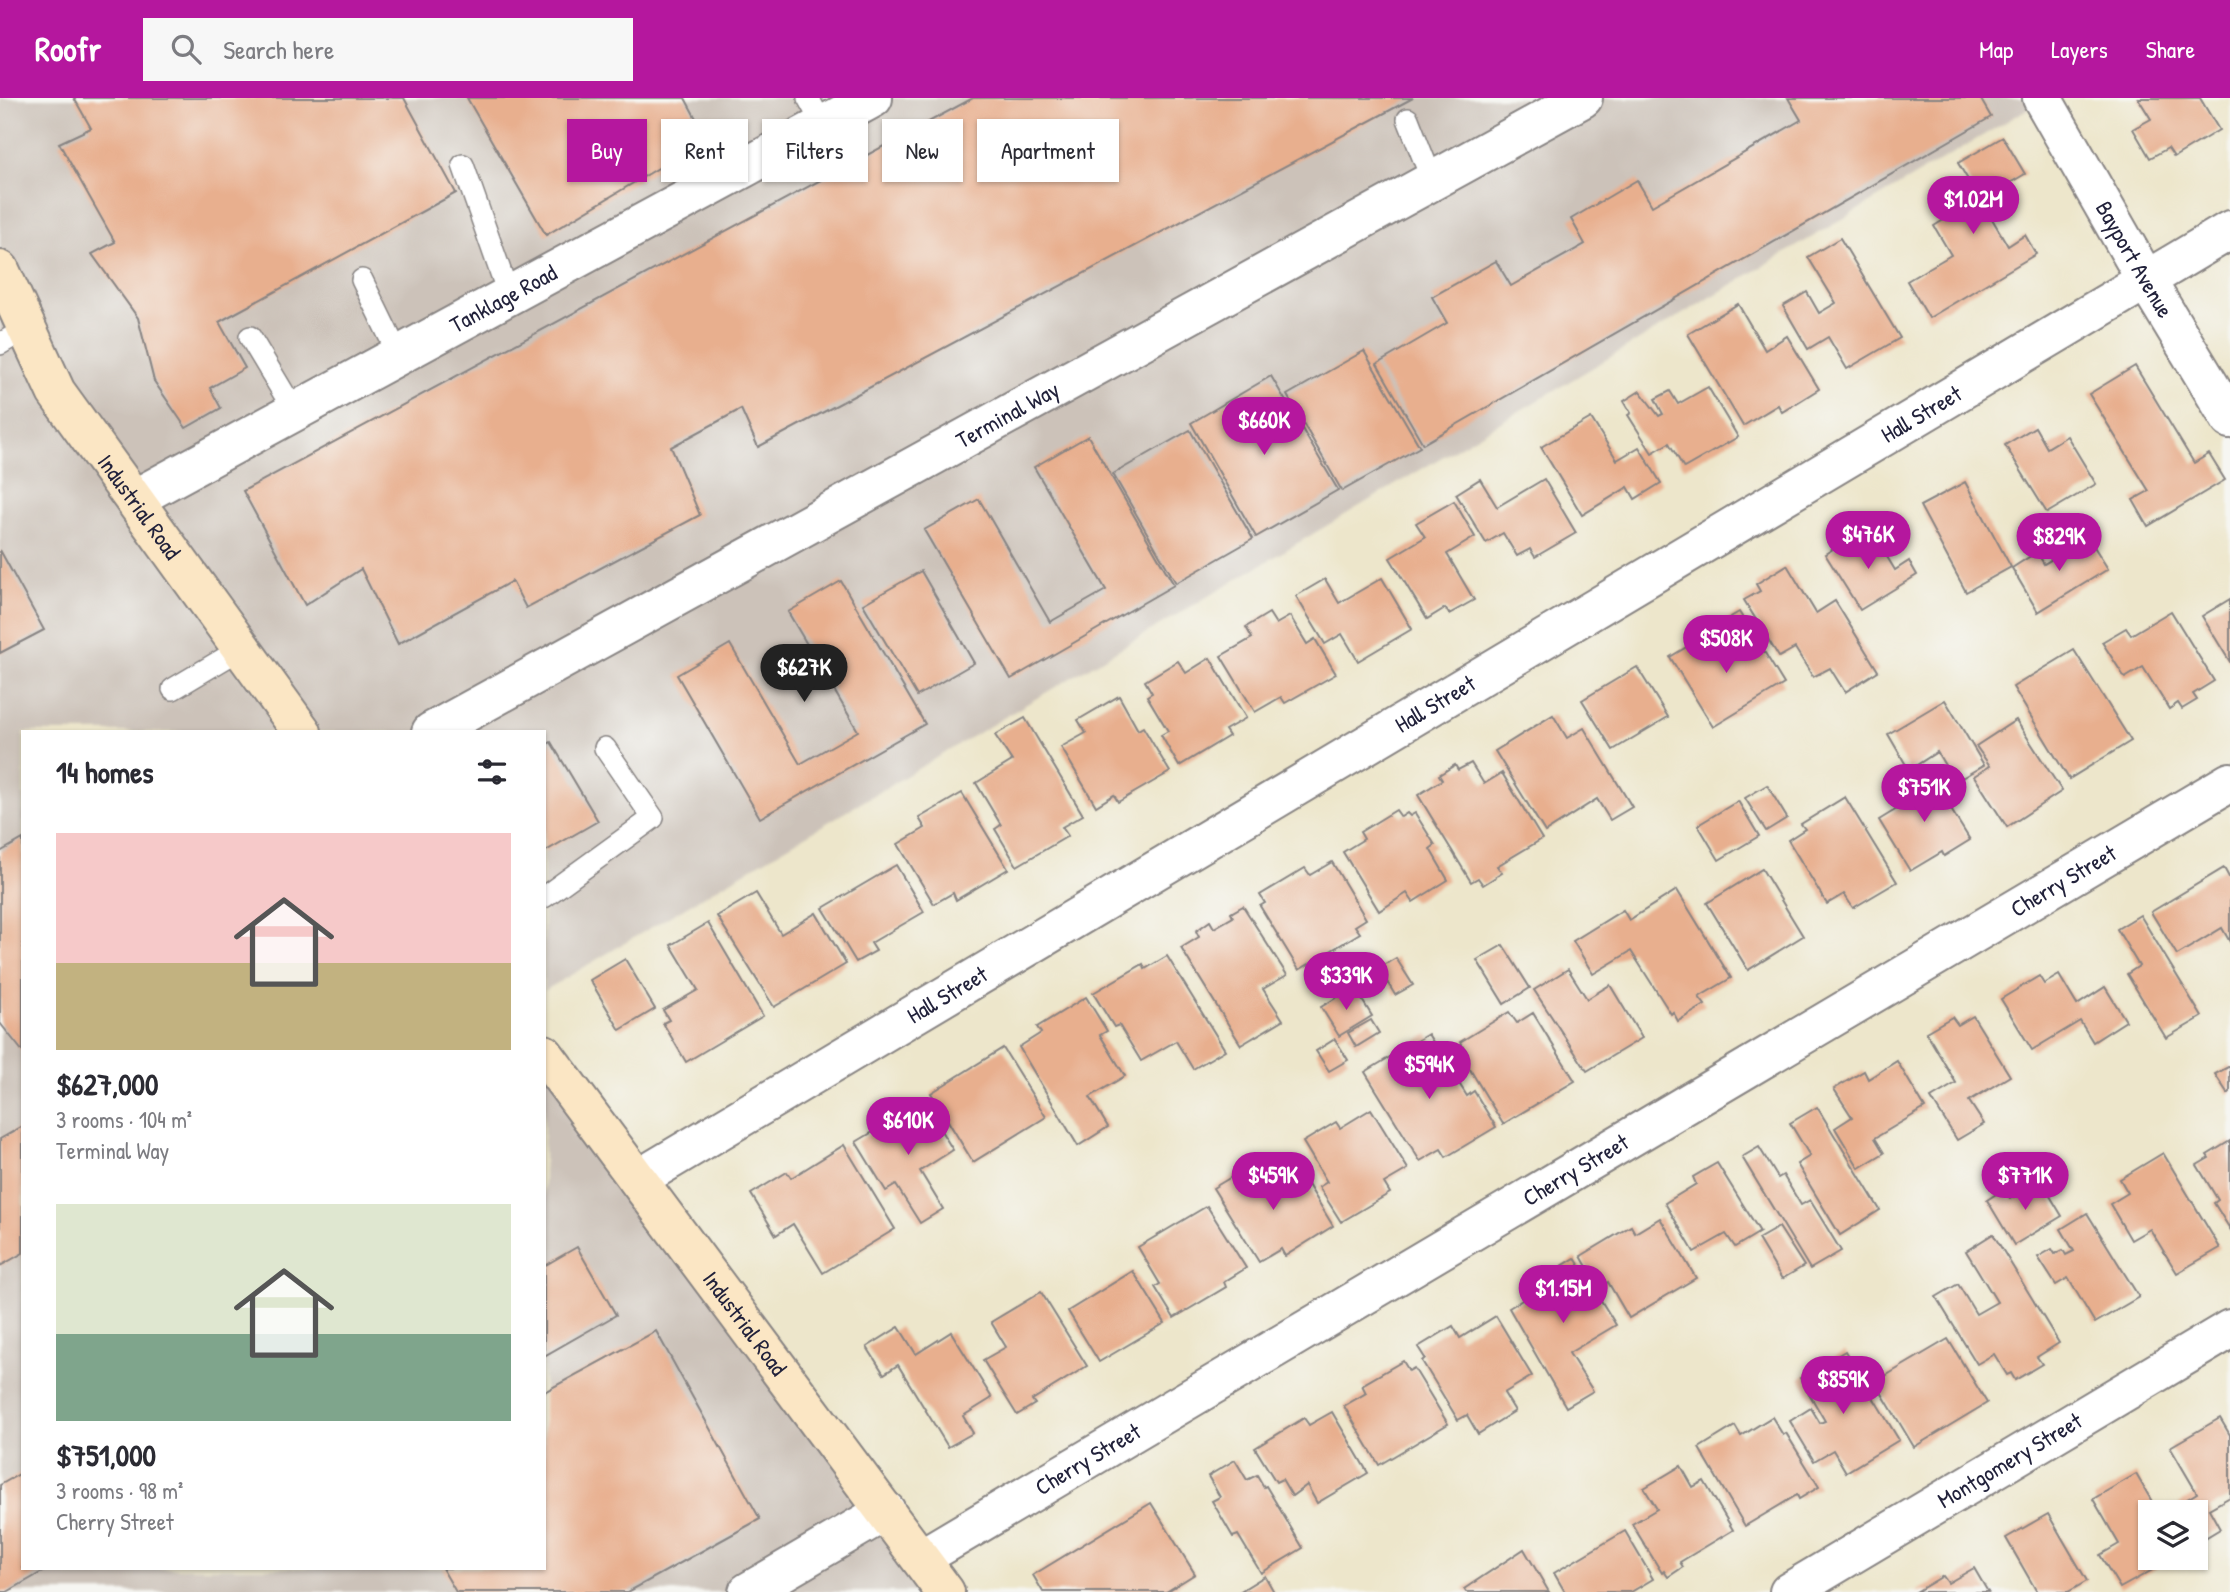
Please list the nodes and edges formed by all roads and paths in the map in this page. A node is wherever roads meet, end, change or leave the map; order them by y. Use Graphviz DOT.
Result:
graph roads {
  1 [pos="873,98"];
  2 [pos="1583,98"];
  3 [pos="2042,98"];
  4 [pos="1540,108"];
  5 [pos="816,112"];
  6 [pos="1408,119"];
  7 [pos="463,165"];
  8 [pos="1432,180"];
  9 [pos="2230,230"];
  10 [pos="0,270"];
  11 [pos="362,280"];
  12 [pos="2146,281"];
  13 [pos="509,296"];
  14 [pos="14,336"];
  15 [pos="250,337"];
  16 [pos="399,356"];
  17 [pos="295,412"];
  18 [pos="2230,419"];
  19 [pos="134,499"];
  20 [pos="242,648"];
  21 [pos="173,690"];
  22 [pos="301,730"];
  23 [pos="435,730"];
  24 [pos="606,748"];
  25 [pos="2230,782"];
  26 [pos="546,896"];
  27 [pos="546,1057"];
  28 [pos="638,1179"];
  29 [pos="2230,1329"];
  30 [pos="886,1511"];
  31 [pos="921,1558"];
  32 [pos="748,1592"];
  33 [pos="945,1592"];
  34 [pos="1789,1592"];
  1 -- 5 [label="street, Tanklage Road"];
  2 -- 4 [label="street, Terminal Way"];
  3 -- 12 [label="street, Bayport Avenue"];
  4 -- 8 [label="street, Terminal Way"];
  5 -- 13 [label="street, Tanklage Road"];
  6 -- 8 [label="lane"];
  7 -- 13 [label="lane"];
  8 -- 23 [label="street, Terminal Way"];
  9 -- 12 [label="street, Hall Street"];
  10 -- 14 [label="main road, Industrial Road"];
  11 -- 16 [label="lane"];
  12 -- 18 [label="street, Bayport Avenue"];
  12 -- 28 [label="street, Hall Street"];
  13 -- 16 [label="street, Tanklage Road"];
  14 -- 19 [label="main road, Industrial Road"];
  15 -- 17 [label="lane"];
  16 -- 17 [label="street, Tanklage Road"];
  17 -- 19 [label="street, Tanklage Road"];
  19 -- 20 [label="main road, Industrial Road"];
  20 -- 21 [label="lane"];
  20 -- 22 [label="main road, Industrial Road"];
  24 -- 26 [label="lane"];
  25 -- 31 [label="street, Cherry Street"];
  27 -- 28 [label="main road, Industrial Road"];
  28 -- 30 [label="main road, Industrial Road"];
  29 -- 34 [label="street, Montgomery Street"];
  30 -- 31 [label="main road, Industrial Road"];
  30 -- 32 [label="street"];
  31 -- 33 [label="main road, Industrial Road"];
}
